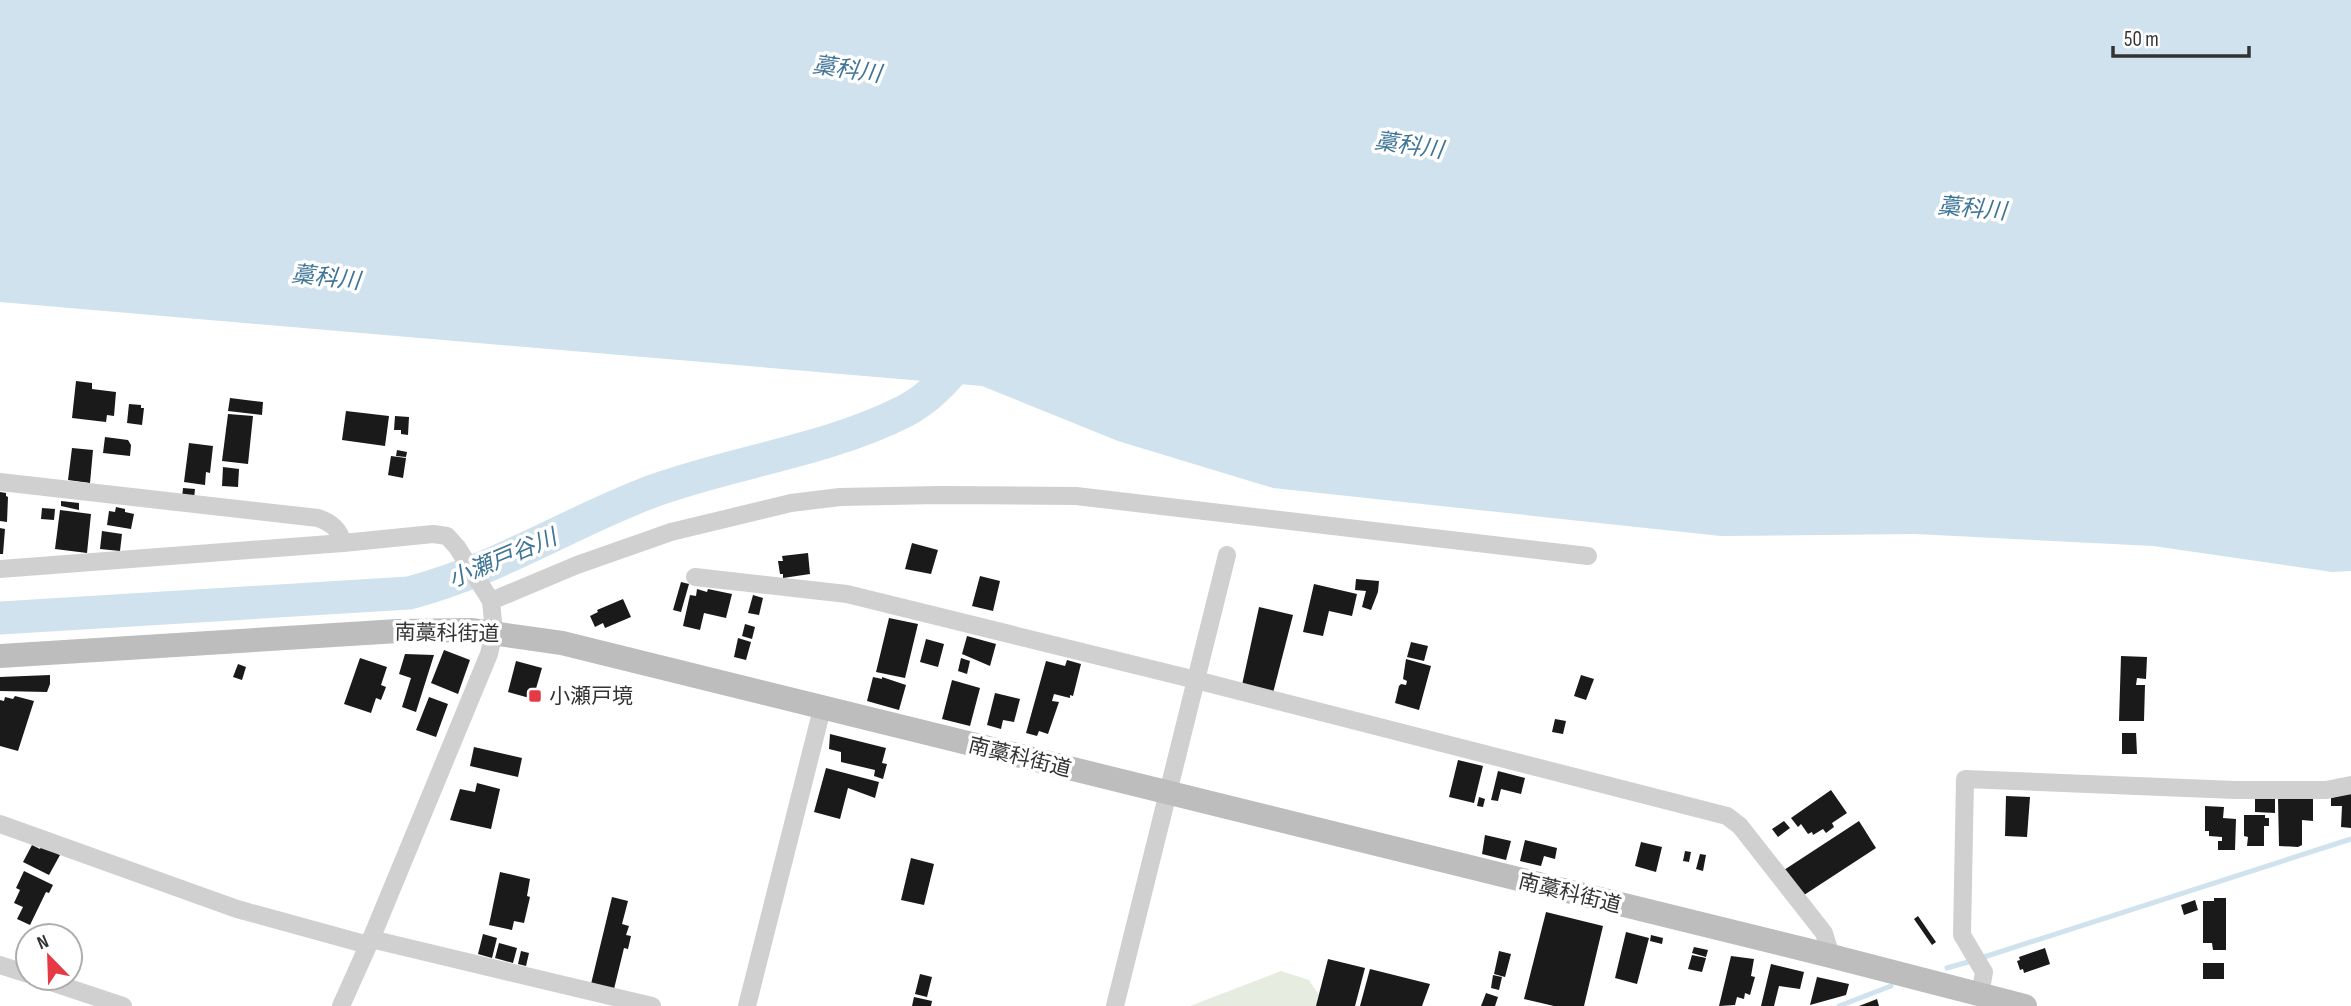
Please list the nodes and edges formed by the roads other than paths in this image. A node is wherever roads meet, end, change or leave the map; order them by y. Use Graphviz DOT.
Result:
graph roads {
  1 [pos="0,482"];
  2 [pos="344,543"];
  3 [pos="1227,555"];
  4 [pos="1588,556"];
  5 [pos="0,569"];
  6 [pos="695,577"];
  7 [pos="491,601"];
  8 [pos="494,632"];
  9 [pos="0,656"];
  10 [pos="1196,680"];
  11 [pos="822,709"];
  12 [pos="2351,785"];
  13 [pos="1168,794"];
  14 [pos="0,824"];
  15 [pos="370,942"];
  16 [pos="1831,956"];
  17 [pos="81,992"];
  18 [pos="1980,995"];
  19 [pos="123,1006"];
  20 [pos="341,1006"];
  21 [pos="652,1006"];
  22 [pos="747,1006"];
  23 [pos="1115,1006"];
  24 [pos="2025,1006"];
  1 -- 2 [label="street"];
  2 -- 5 [label="street"];
  2 -- 7 [label="street"];
  3 -- 10 [label="street"];
  4 -- 7 [label="street"];
  6 -- 10 [label="street"];
  7 -- 8 [label="street"];
  8 -- 9 [label="main road, 南藁科街道"];
  8 -- 11 [label="main road, 南藁科街道"];
  8 -- 15 [label="street"];
  10 -- 13 [label="street"];
  10 -- 16 [label="street"];
  11 -- 13 [label="main road, 南藁科街道"];
  11 -- 22 [label="street"];
  12 -- 18 [label="street"];
  13 -- 16 [label="main road, 南藁科街道"];
  13 -- 23 [label="street"];
  14 -- 15 [label="street"];
  15 -- 20 [label="street"];
  15 -- 21 [label="street"];
  16 -- 18 [label="main road, 南藁科街道"];
  17 -- 19 [label="street"];
  18 -- 24 [label="main road, 南藁科街道"];
}
